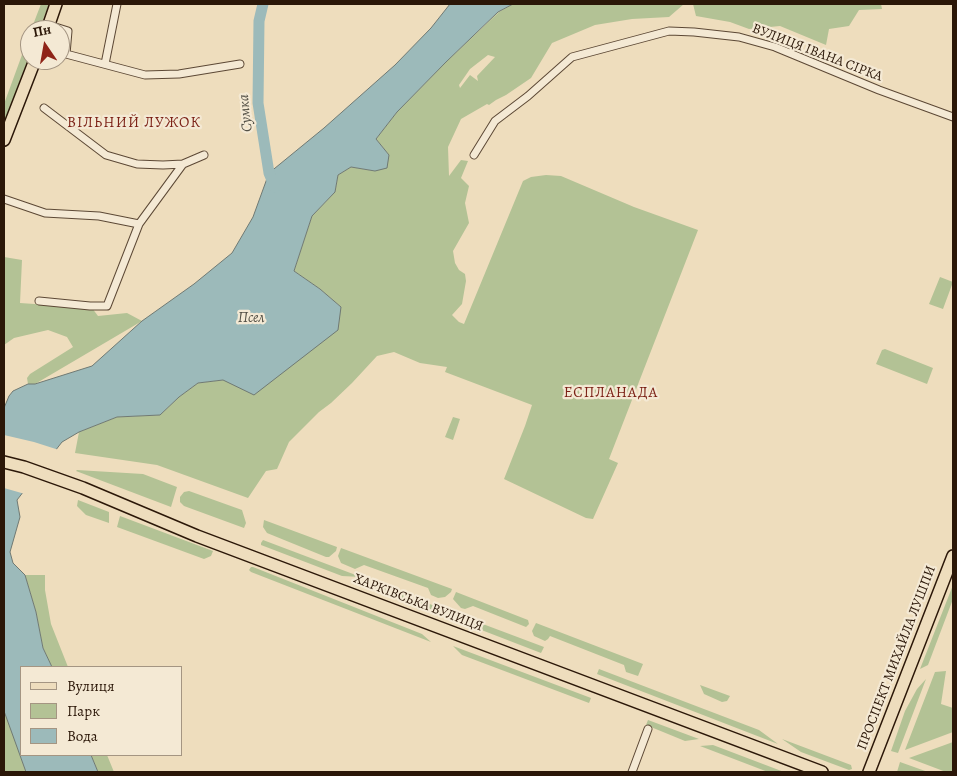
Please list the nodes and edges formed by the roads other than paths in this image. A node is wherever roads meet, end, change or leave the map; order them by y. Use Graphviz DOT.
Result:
graph roads {
  1 [pos="56,4"];
  2 [pos="117,4"];
  3 [pos="51,20"];
  4 [pos="70,55"];
  5 [pos="105,64"];
  6 [pos="240,64"];
  7 [pos="32,70"];
  8 [pos="44,108"];
  9 [pos="953,117"];
  10 [pos="4,140"];
  11 [pos="204,155"];
  12 [pos="474,155"];
  13 [pos="183,164"];
  14 [pos="4,199"];
  15 [pos="139,224"];
  16 [pos="39,302"];
  17 [pos="4,462"];
  18 [pos="953,556"];
  19 [pos="648,729"];
  20 [pos="632,772"];
  21 [pos="822,772"];
  22 [pos="869,772"];
  1 -- 3 [label="main road"];
  2 -- 5 [label="street"];
  4 -- 5 [label="street"];
  5 -- 6 [label="street"];
  7 -- 10 [label="main road"];
  8 -- 13 [label="street"];
  9 -- 12 [label="street, ВУЛИЦЯ ІВАНА СІРКА"];
  11 -- 13 [label="street"];
  13 -- 15 [label="street"];
  14 -- 15 [label="street"];
  15 -- 16 [label="street"];
  17 -- 21 [label="main road, ХАРКІВСЬКА ВУЛИЦЯ"];
  18 -- 22 [label="main road, ПРОСПЕКТ МИХАЙЛА ЛУШПИ"];
  19 -- 20 [label="street"];
}
